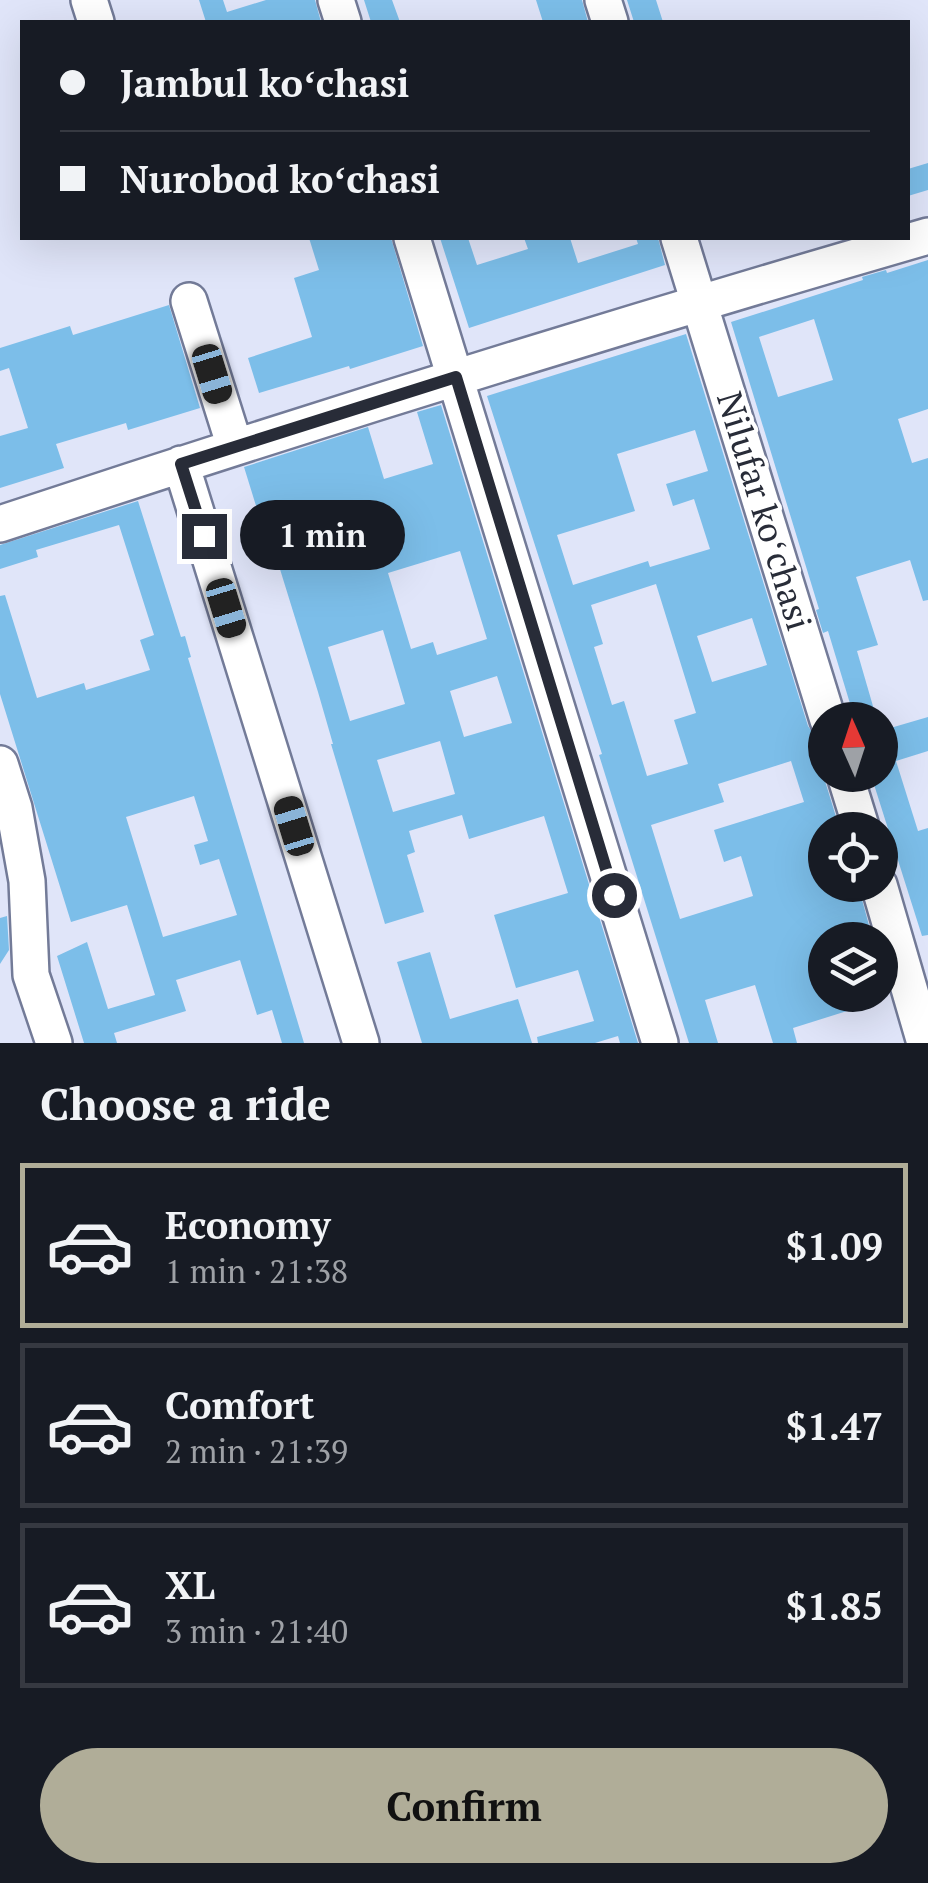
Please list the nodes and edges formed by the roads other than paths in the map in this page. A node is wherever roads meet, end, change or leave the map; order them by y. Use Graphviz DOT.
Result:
graph roads {
  1 [pos="928,236"];
  2 [pos="413,240"];
  3 [pos="680,240"];
  4 [pos="189,301"];
  5 [pos="700,302"];
  6 [pos="456,377"];
  7 [pos="235,447"];
  8 [pos="181,464"];
  9 [pos="0,524"];
  10 [pos="822,702"];
  11 [pos="0,764"];
  12 [pos="886,902"];
  13 [pos="918,974"];
  14 [pos="46,1037"];
  15 [pos="362,1043"];
  16 [pos="660,1043"];
  17 [pos="925,1043"];
  1 -- 5 [label="street"];
  2 -- 6 [label="street"];
  3 -- 5 [label="street, Nilufar koʻchasi"];
  4 -- 7 [label="street"];
  5 -- 6 [label="street"];
  5 -- 10 [label="street, Nilufar koʻchasi"];
  6 -- 7 [label="street"];
  6 -- 16 [label="street"];
  7 -- 8 [label="street"];
  8 -- 9 [label="street"];
  8 -- 15 [label="street"];
  11 -- 14 [label="street"];
  12 -- 13 [label="street"];
  13 -- 17 [label="street"];
}
